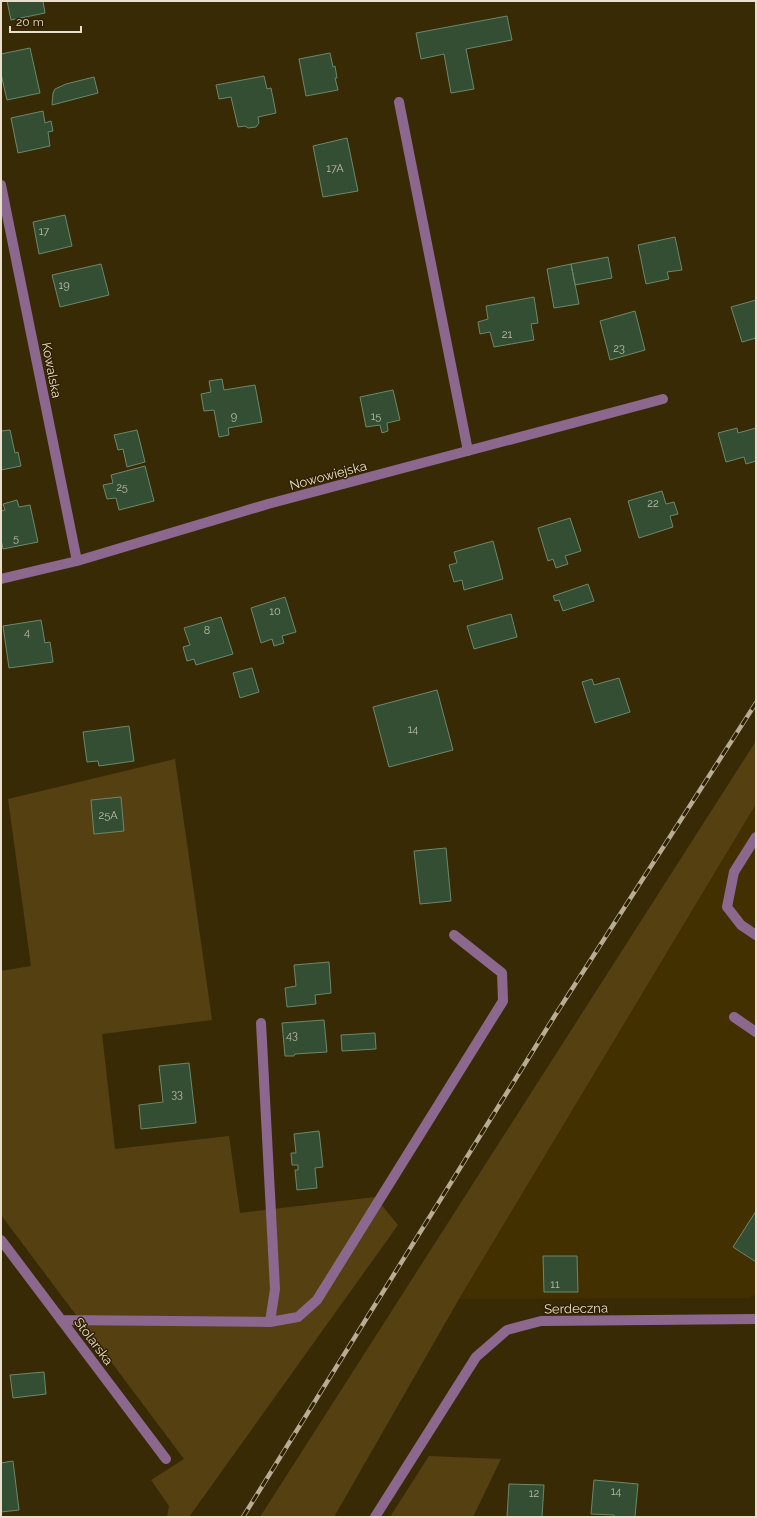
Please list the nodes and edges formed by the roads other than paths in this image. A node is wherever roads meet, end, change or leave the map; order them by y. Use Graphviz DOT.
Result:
graph roads {
  1 [pos="399,102"];
  2 [pos="1,185"];
  3 [pos="663,399"];
  4 [pos="468,451"];
  5 [pos="77,561"];
  6 [pos="1,579"];
  7 [pos="756,836"];
  8 [pos="454,935"];
  9 [pos="756,935"];
  10 [pos="734,1018"];
  11 [pos="261,1023"];
  12 [pos="756,1032"];
  13 [pos="1,1240"];
  14 [pos="756,1319"];
  15 [pos="61,1320"];
  16 [pos="270,1322"];
  17 [pos="166,1459"];
  18 [pos="375,1517"];
  1 -- 4 [label="street"];
  2 -- 5 [label="street, Kowalska"];
  3 -- 4 [label="street, Nowowiejska"];
  4 -- 5 [label="street, Nowowiejska"];
  5 -- 6 [label="street, Nowowiejska"];
  7 -- 9 [label="street"];
  8 -- 16 [label="street"];
  10 -- 12 [label="street"];
  11 -- 16 [label="street"];
  13 -- 15 [label="street, Stolarska"];
  14 -- 18 [label="street, Serdeczna"];
  15 -- 16 [label="street"];
  15 -- 17 [label="street, Stolarska"];
}
